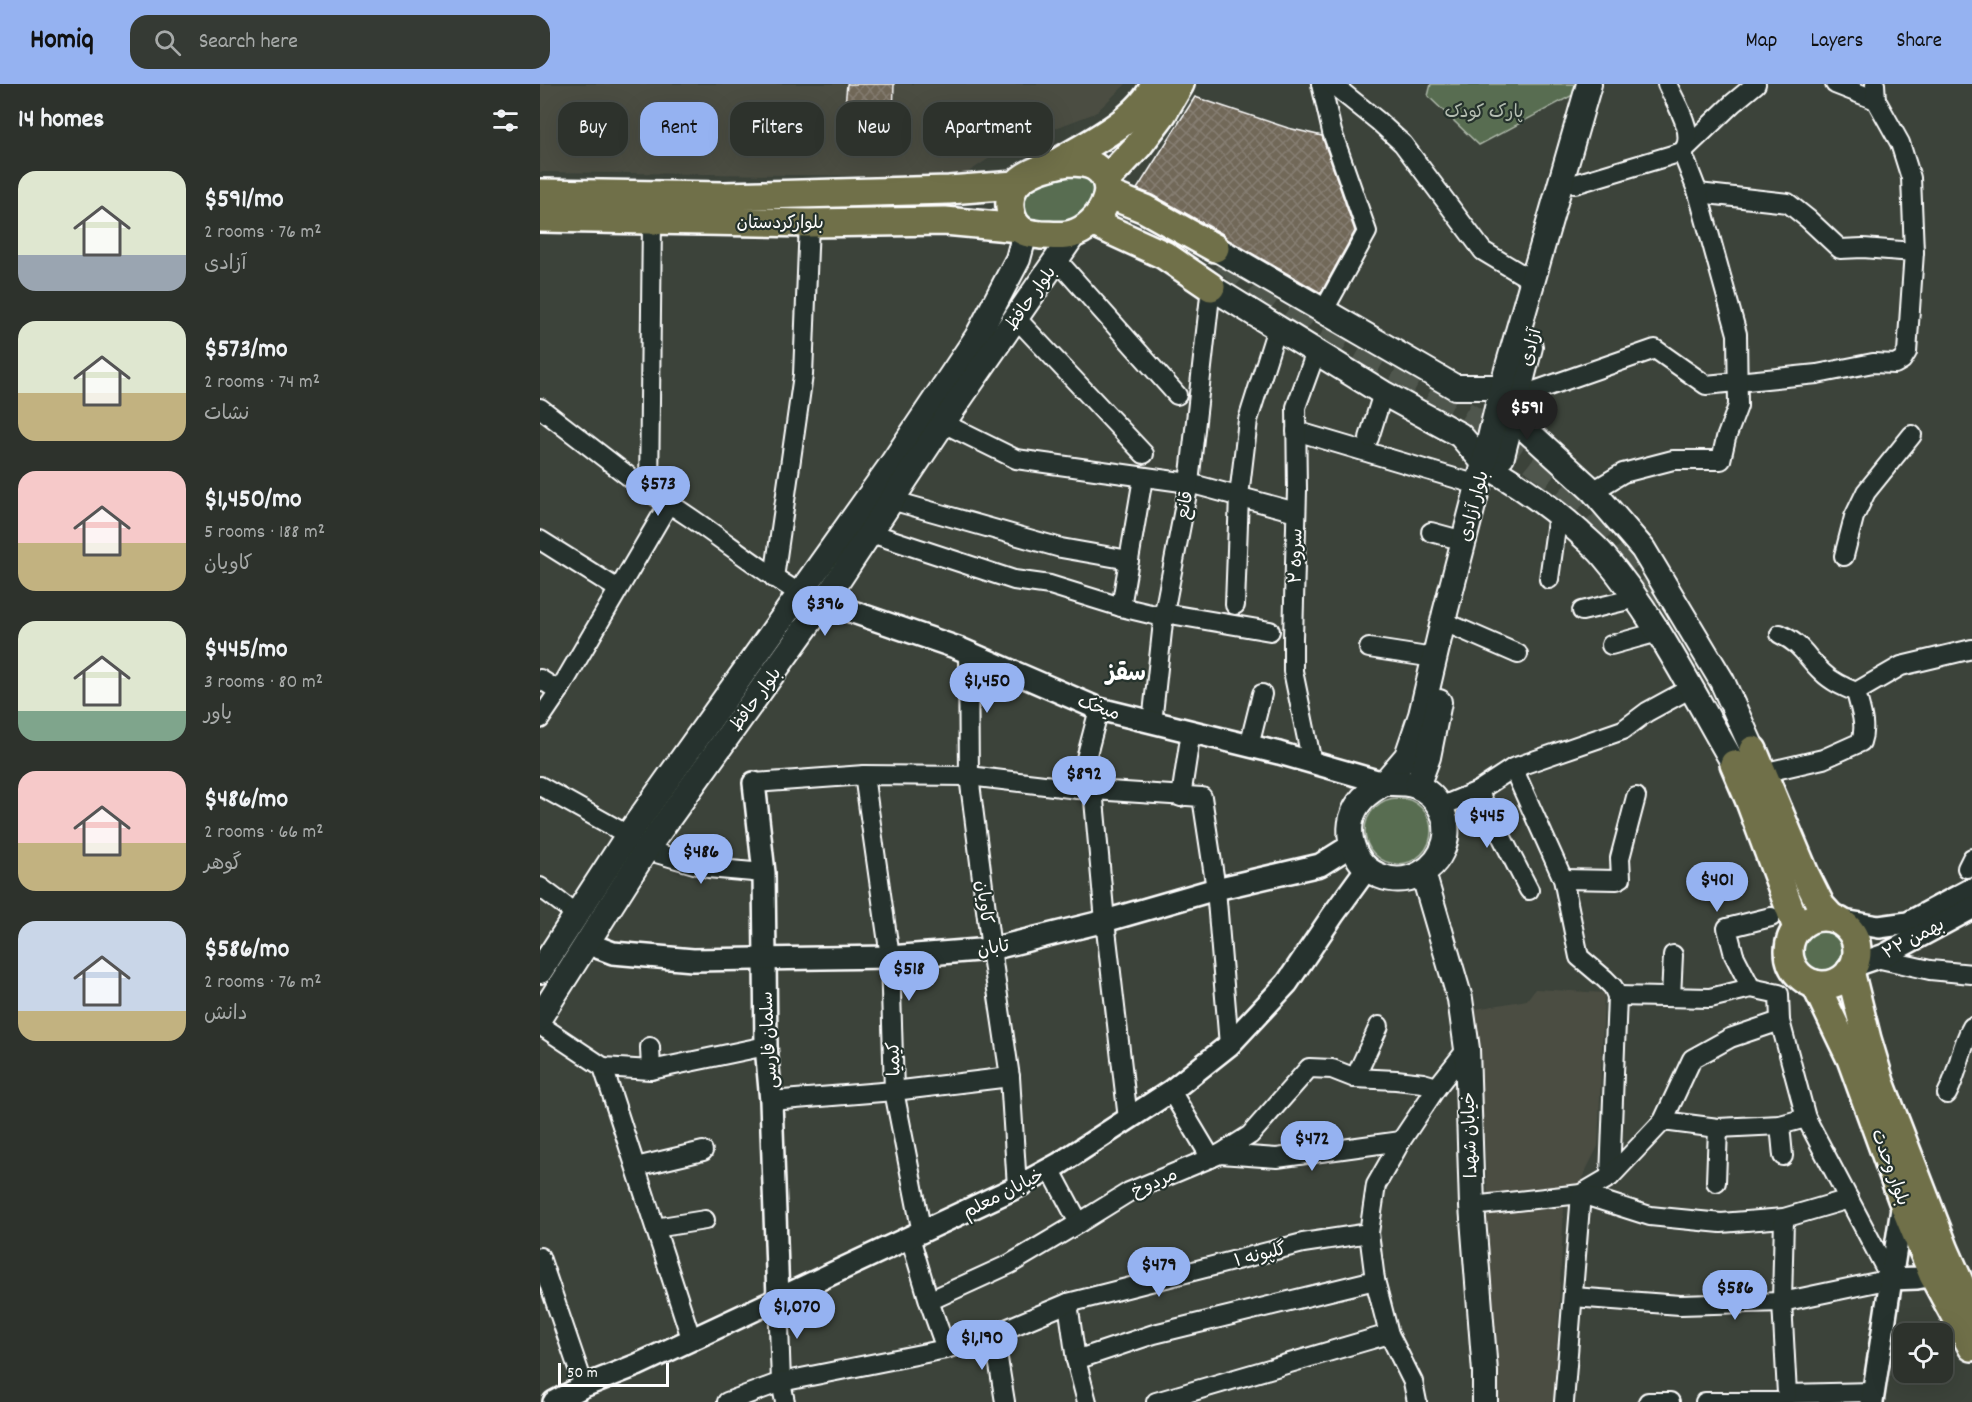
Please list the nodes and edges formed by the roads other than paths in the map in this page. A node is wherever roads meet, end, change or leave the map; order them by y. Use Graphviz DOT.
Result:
graph roads {
  1 [pos="1155,84"];
  2 [pos="1180,84"];
  3 [pos="1321,84"];
  4 [pos="1332,84"];
  5 [pos="1589,84"];
  6 [pos="1605,84"];
  7 [pos="1666,84"];
  8 [pos="1756,84"];
  9 [pos="1835,84"];
  10 [pos="1875,92"];
  11 [pos="1684,150"];
  12 [pos="1053,165"];
  13 [pos="1575,184"];
  14 [pos="1015,185"];
  15 [pos="1107,187"];
  16 [pos="968,189"];
  17 [pos="540,193"];
  18 [pos="1698,193"];
  19 [pos="540,218"];
  20 [pos="652,220"];
  21 [pos="963,222"];
  22 [pos="808,223"];
  23 [pos="1084,228"];
  24 [pos="1022,230"];
  25 [pos="1215,248"];
  26 [pos="1914,252"];
  27 [pos="1056,260"];
  28 [pos="1534,279"];
  29 [pos="1211,287"];
  30 [pos="1324,310"];
  31 [pos="1016,318"];
  32 [pos="1277,328"];
  33 [pos="1316,351"];
  34 [pos="1739,383"];
  35 [pos="1383,393"];
  36 [pos="1177,395"];
  37 [pos="1510,400"];
  38 [pos="540,408"];
  39 [pos="943,423"];
  40 [pos="1296,431"];
  41 [pos="1912,435"];
  42 [pos="1369,438"];
  43 [pos="1144,454"];
  44 [pos="1487,473"];
  45 [pos="1143,478"];
  46 [pos="1189,483"];
  47 [pos="1593,491"];
  48 [pos="649,492"];
  49 [pos="1239,496"];
  50 [pos="891,500"];
  51 [pos="669,503"];
  52 [pos="1296,512"];
  53 [pos="1558,513"];
  54 [pos="1431,532"];
  55 [pos="871,533"];
  56 [pos="540,540"];
  57 [pos="1464,541"];
  58 [pos="1844,556"];
  59 [pos="1129,560"];
  60 [pos="774,578"];
  61 [pos="1549,579"];
  62 [pos="618,589"];
  63 [pos="799,593"];
  64 [pos="1637,598"];
  65 [pos="824,602"];
  66 [pos="1235,605"];
  67 [pos="1121,607"];
  68 [pos="1582,611"];
  69 [pos="1164,615"];
  70 [pos="1456,627"];
  71 [pos="1270,631"];
  72 [pos="1658,632"];
  73 [pos="1780,634"];
  74 [pos="1611,645"];
  75 [pos="1369,648"];
  76 [pos="1972,649"];
  77 [pos="968,652"];
  78 [pos="1518,654"];
  79 [pos="1434,658"];
  80 [pos="540,679"];
  81 [pos="559,691"];
  82 [pos="1856,692"];
  83 [pos="1262,694"];
  84 [pos="1680,694"];
  85 [pos="1099,709"];
  86 [pos="540,719"];
  87 [pos="1152,723"];
  88 [pos="1191,731"];
  89 [pos="1249,746"];
  90 [pos="1750,762"];
  91 [pos="1312,763"];
  92 [pos="1513,768"];
  93 [pos="864,775"];
  94 [pos="969,776"];
  95 [pos="754,783"];
  96 [pos="1384,783"];
  97 [pos="540,786"];
  98 [pos="1417,786"];
  99 [pos="1085,789"];
  100 [pos="1478,791"];
  101 [pos="1181,797"];
  102 [pos="1636,797"];
  103 [pos="1440,807"];
  104 [pos="637,842"];
  105 [pos="1352,845"];
  106 [pos="1367,868"];
  107 [pos="764,873"];
  108 [pos="1423,873"];
  109 [pos="1563,879"];
  110 [pos="540,887"];
  111 [pos="1216,889"];
  112 [pos="1972,889"];
  113 [pos="1529,890"];
  114 [pos="1963,912"];
  115 [pos="576,914"];
  116 [pos="1771,917"];
  117 [pos="1835,920"];
  118 [pos="1106,921"];
  119 [pos="1797,928"];
  120 [pos="586,943"];
  121 [pos="991,949"];
  122 [pos="1673,956"];
  123 [pos="890,957"];
  124 [pos="765,960"];
  125 [pos="1860,965"];
  126 [pos="540,971"];
  127 [pos="1972,974"];
  128 [pos="1815,984"];
  129 [pos="1751,987"];
  130 [pos="1617,996"];
  131 [pos="1671,997"];
  132 [pos="540,1017"];
  133 [pos="1780,1021"];
  134 [pos="540,1025"];
  135 [pos="1379,1026"];
  136 [pos="1972,1027"];
  137 [pos="1229,1045"];
  138 [pos="766,1046"];
  139 [pos="650,1047"];
  140 [pos="1467,1049"];
  141 [pos="603,1067"];
  142 [pos="651,1070"];
  143 [pos="1010,1077"];
  144 [pos="1355,1078"];
  145 [pos="1437,1087"];
  146 [pos="894,1091"];
  147 [pos="1171,1091"];
  148 [pos="1947,1094"];
  149 [pos="771,1101"];
  150 [pos="1806,1118"];
  151 [pos="1128,1119"];
  152 [pos="1663,1121"];
  153 [pos="1780,1125"];
  154 [pos="1718,1128"];
  155 [pos="1401,1142"];
  156 [pos="703,1151"];
  157 [pos="1215,1156"];
  158 [pos="1784,1156"];
  159 [pos="636,1167"];
  160 [pos="1610,1177"];
  161 [pos="1055,1178"];
  162 [pos="1716,1182"];
  163 [pos="1017,1187"];
  164 [pos="1581,1194"];
  165 [pos="1849,1199"];
  166 [pos="1903,1202"];
  167 [pos="1472,1206"];
  168 [pos="1784,1218"];
  169 [pos="705,1220"];
  170 [pos="1079,1223"];
  171 [pos="655,1228"];
  172 [pos="1369,1233"];
  173 [pos="916,1235"];
  174 [pos="540,1257"];
  175 [pos="1934,1275"];
  176 [pos="1891,1279"];
  177 [pos="1375,1280"];
  178 [pos="1573,1297"];
  179 [pos="778,1298"];
  180 [pos="929,1301"];
  181 [pos="1782,1302"];
  182 [pos="1068,1303"];
  183 [pos="1972,1311"];
  184 [pos="994,1334"];
  185 [pos="1389,1334"];
  186 [pos="691,1338"];
  187 [pos="1972,1347"];
  188 [pos="946,1349"];
  189 [pos="1076,1360"];
  190 [pos="781,1382"];
  191 [pos="584,1386"];
  192 [pos="1872,1397"];
  193 [pos="1784,1399"];
  194 [pos="554,1402"];
  195 [pos="727,1402"];
  196 [pos="785,1402"];
  197 [pos="1005,1402"];
  198 [pos="1088,1402"];
  199 [pos="1156,1402"];
  200 [pos="1415,1402"];
  201 [pos="1485,1402"];
  202 [pos="1564,1402"];
  203 [pos="1705,1402"];
  1 -- 12 [label="main road"];
  2 -- 15 [label="main road"];
  3 -- 30 [label="street"];
  4 -- 28 [label="street"];
  5 -- 28 [label="main road, بلوار آزادی"];
  6 -- 13 [label="main road, آزادی"];
  7 -- 11 [label="street"];
  8 -- 11 [label="street"];
  9 -- 10 [label="street"];
  10 -- 26 [label="street"];
  11 -- 13 [label="street"];
  11 -- 18 [label="street"];
  12 -- 14 [label="main road"];
  12 -- 15 [label="main road"];
  13 -- 37 [label="main road, آزادی"];
  14 -- 16 [label="main road, بلوارکردستان"];
  14 -- 24 [label="main road"];
  15 -- 23 [label="main road"];
  15 -- 25 [label="main road"];
  16 -- 17 [label="main road, بلوارکردستان"];
  16 -- 21 [label="main road"];
  18 -- 26 [label="street"];
  18 -- 34 [label="street"];
  19 -- 20 [label="main road, بلوارکردستان"];
  20 -- 22 [label="main road, بلوارکردستان"];
  20 -- 48 [label="street"];
  21 -- 22 [label="main road, بلوارکردستان"];
  21 -- 24 [label="main road, بلوارکردستان"];
  22 -- 60 [label="street"];
  23 -- 24 [label="main road"];
  23 -- 27 [label="main road, بلوار حافظ"];
  23 -- 29 [label="main road"];
  24 -- 63 [label="main road, بلوار حافظ"];
  25 -- 30 [label="main road"];
  26 -- 34 [label="street"];
  27 -- 31 [label="main road, بلوار حافظ"];
  27 -- 36 [label="street"];
  28 -- 37 [label="main road, بلوار آزادی"];
  29 -- 32 [label="main road"];
  29 -- 46 [label="street, قانع"];
  30 -- 37 [label="main road"];
  31 -- 39 [label="main road, بلوار حافظ"];
  31 -- 43 [label="street"];
  32 -- 33 [label="main road"];
  32 -- 49 [label="street"];
  33 -- 35 [label="main road"];
  33 -- 40 [label="street, سروه ۲"];
  34 -- 37 [label="street"];
  34 -- 47 [label="street"];
  35 -- 42 [label="street"];
  35 -- 44 [label="main road"];
  37 -- 44 [label="main road, آزادی"];
  37 -- 44 [label="main road, بلوار آزادی"];
  37 -- 47 [label="main road"];
  38 -- 48 [label="street"];
  39 -- 45 [label="street"];
  39 -- 50 [label="main road, بلوار حافظ"];
  40 -- 44 [label="street"];
  40 -- 52 [label="street, سروه ۲"];
  41 -- 58 [label="street"];
  44 -- 53 [label="main road"];
  44 -- 57 [label="main road, بلوار آزادی"];
  44 -- 70 [label="main road, آزادی"];
  45 -- 46 [label="street"];
  45 -- 59 [label="street"];
  46 -- 49 [label="street"];
  46 -- 69 [label="street, قانع"];
  47 -- 90 [label="main road"];
  48 -- 51 [label="street"];
  49 -- 52 [label="street"];
  49 -- 66 [label="street"];
  50 -- 55 [label="main road, بلوار حافظ"];
  50 -- 59 [label="street"];
  51 -- 60 [label="street"];
  51 -- 62 [label="street"];
  52 -- 91 [label="street, سروه ۲"];
  53 -- 61 [label="street"];
  53 -- 64 [label="main road"];
  54 -- 57 [label="street"];
  55 -- 65 [label="main road, بلوار حافظ"];
  55 -- 67 [label="street"];
  56 -- 62 [label="street"];
  57 -- 79 [label="main road, بلوار آزادی"];
  59 -- 67 [label="street"];
  60 -- 63 [label="street"];
  62 -- 81 [label="street"];
  63 -- 104 [label="main road, بلوار حافظ"];
  64 -- 68 [label="street"];
  64 -- 72 [label="main road"];
  65 -- 77 [label="street, میخک"];
  65 -- 104 [label="main road, بلوار حافظ"];
  67 -- 69 [label="street"];
  69 -- 71 [label="street"];
  69 -- 87 [label="street, قانع"];
  70 -- 78 [label="street"];
  70 -- 98 [label="main road, آزادی"];
  72 -- 74 [label="street"];
  72 -- 90 [label="main road"];
  73 -- 82 [label="street"];
  75 -- 79 [label="street"];
  76 -- 82 [label="street"];
  77 -- 85 [label="street, میخک"];
  77 -- 94 [label="street, کاویان"];
  79 -- 96 [label="main road, بلوار آزادی"];
  80 -- 81 [label="street"];
  81 -- 86 [label="street"];
  82 -- 90 [label="street"];
  83 -- 89 [label="street"];
  84 -- 92 [label="street"];
  85 -- 87 [label="street, میخک"];
  85 -- 99 [label="street"];
  87 -- 88 [label="street, میخک"];
  88 -- 89 [label="street, میخک"];
  88 -- 101 [label="street"];
  89 -- 91 [label="street, میخک"];
  90 -- 117 [label="main road"];
  90 -- 119 [label="main road"];
  91 -- 96 [label="street, میخک"];
  92 -- 100 [label="street"];
  92 -- 109 [label="street"];
  93 -- 94 [label="street"];
  93 -- 95 [label="street"];
  93 -- 123 [label="street, کیمیا"];
  94 -- 99 [label="street"];
  94 -- 121 [label="street, کاویان"];
  95 -- 107 [label="street, سلمان فارسی"];
  96 -- 98 [label="main road"];
  96 -- 105 [label="main road"];
  97 -- 104 [label="street"];
  98 -- 103 [label="main road"];
  99 -- 101 [label="street"];
  99 -- 118 [label="street"];
  100 -- 103 [label="street"];
  100 -- 113 [label="street"];
  101 -- 111 [label="street"];
  102 -- 109 [label="street"];
  103 -- 108 [label="main road"];
  104 -- 107 [label="street"];
  104 -- 115 [label="main road, بلوار حافظ"];
  104 -- 120 [label="main road, بلوار حافظ"];
  105 -- 106 [label="main road"];
  105 -- 111 [label="street, تابان"];
  106 -- 108 [label="main road"];
  106 -- 137 [label="street, خیابان معلم"];
  107 -- 124 [label="street, سلمان فارسی"];
  108 -- 140 [label="main road, خیابان شهدا"];
  109 -- 130 [label="street"];
  110 -- 115 [label="street"];
  111 -- 118 [label="street, تابان"];
  111 -- 137 [label="street"];
  112 -- 117 [label="street, ۲۲ بهمن"];
  114 -- 125 [label="street, ۲۲ بهمن"];
  115 -- 126 [label="main road, بلوار حافظ"];
  116 -- 129 [label="street"];
  117 -- 119 [label="main road"];
  117 -- 125 [label="main road"];
  118 -- 121 [label="street, تابان"];
  118 -- 151 [label="street"];
  119 -- 128 [label="main road"];
  120 -- 124 [label="street, تابان"];
  120 -- 132 [label="main road, بلوار حافظ"];
  121 -- 123 [label="street, تابان"];
  121 -- 143 [label="street, کاویان"];
  122 -- 131 [label="street"];
  123 -- 124 [label="street, تابان"];
  123 -- 146 [label="street, کیمیا"];
  124 -- 138 [label="street, سلمان فارسی"];
  125 -- 127 [label="street"];
  125 -- 128 [label="main road"];
  125 -- 183 [label="main road, بلوار وحدت"];
  128 -- 166 [label="main road, بلوار وحدت"];
  129 -- 131 [label="street"];
  129 -- 133 [label="street"];
  130 -- 131 [label="street"];
  130 -- 160 [label="street"];
  133 -- 150 [label="street"];
  133 -- 152 [label="street"];
  134 -- 141 [label="street"];
  135 -- 144 [label="street"];
  136 -- 148 [label="street"];
  137 -- 147 [label="street, خیابان معلم"];
  138 -- 142 [label="street"];
  138 -- 149 [label="street, سلمان فارسی"];
  139 -- 142 [label="street"];
  140 -- 145 [label="street"];
  140 -- 167 [label="main road, خیابان شهدا"];
  141 -- 142 [label="street"];
  141 -- 159 [label="street"];
  143 -- 146 [label="street"];
  143 -- 163 [label="street, کاویان"];
  144 -- 145 [label="street"];
  144 -- 157 [label="street"];
  145 -- 155 [label="street"];
  146 -- 149 [label="street"];
  146 -- 173 [label="street, کیمیا"];
  147 -- 151 [label="street, خیابان معلم"];
  147 -- 157 [label="street"];
  149 -- 179 [label="street, سلمان فارسی"];
  150 -- 153 [label="street"];
  150 -- 165 [label="street"];
  151 -- 163 [label="street, خیابان معلم"];
  152 -- 154 [label="street"];
  152 -- 160 [label="street"];
  153 -- 154 [label="street"];
  153 -- 158 [label="street"];
  154 -- 162 [label="street"];
  155 -- 157 [label="street, مردوخ"];
  155 -- 172 [label="street"];
  156 -- 159 [label="street"];
  157 -- 170 [label="street, مردوخ"];
  159 -- 171 [label="street"];
  160 -- 164 [label="street"];
  161 -- 170 [label="street"];
  163 -- 173 [label="street, خیابان معلم"];
  164 -- 167 [label="street"];
  164 -- 168 [label="street"];
  164 -- 178 [label="street"];
  165 -- 168 [label="street"];
  165 -- 176 [label="street"];
  166 -- 175 [label="main road, بلوار وحدت"];
  166 -- 176 [label="street"];
  167 -- 201 [label="main road, خیابان شهدا"];
  168 -- 181 [label="street"];
  169 -- 171 [label="street"];
  170 -- 180 [label="street, مردوخ"];
  171 -- 186 [label="street"];
  172 -- 177 [label="street"];
  172 -- 182 [label="street, گلپونه ۱"];
  173 -- 179 [label="street, خیابان معلم"];
  173 -- 180 [label="street, کیمیا"];
  174 -- 191 [label="street"];
  175 -- 176 [label="street"];
  175 -- 187 [label="main road, بلوار وحدت"];
  176 -- 181 [label="street"];
  176 -- 192 [label="street"];
  177 -- 185 [label="street"];
  177 -- 189 [label="street"];
  178 -- 181 [label="street"];
  178 -- 202 [label="street"];
  179 -- 186 [label="street, خیابان معلم"];
  179 -- 190 [label="street"];
  180 -- 188 [label="street, کیمیا"];
  181 -- 193 [label="street"];
  182 -- 184 [label="street, گلپونه ۱"];
  182 -- 189 [label="street"];
  184 -- 188 [label="street, گلپونه ۱"];
  184 -- 197 [label="street"];
  185 -- 199 [label="street"];
  185 -- 200 [label="street"];
  186 -- 191 [label="street, خیابان معلم"];
  188 -- 190 [label="street, گلپونه ۱"];
  189 -- 198 [label="street"];
  190 -- 195 [label="street, گلپونه ۱"];
  190 -- 196 [label="street"];
  191 -- 194 [label="street, خیابان معلم"];
  192 -- 193 [label="street"];
  193 -- 203 [label="street"];
}
